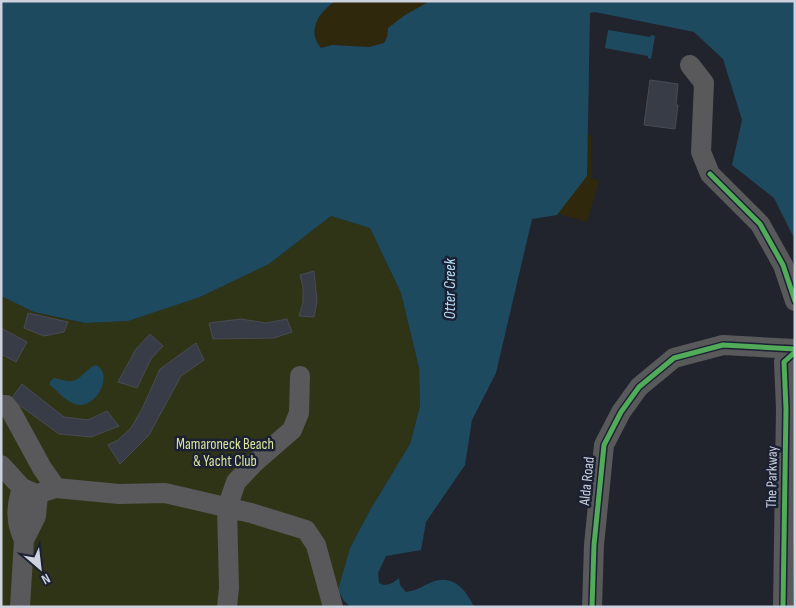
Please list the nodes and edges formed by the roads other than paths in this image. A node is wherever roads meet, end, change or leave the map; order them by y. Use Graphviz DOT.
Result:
graph roads {
  1 [pos="690,65"];
  2 [pos="795,301"];
  3 [pos="795,350"];
  4 [pos="300,376"];
  5 [pos="1,405"];
  6 [pos="1,465"];
  7 [pos="39,491"];
  8 [pos="227,508"];
  9 [pos="1,512"];
  10 [pos="20,607"];
  11 [pos="228,607"];
  12 [pos="332,607"];
  13 [pos="592,607"];
  14 [pos="782,607"];
  1 -- 2 [label="street"];
  3 -- 13 [label="street, Alda Road"];
  3 -- 14 [label="street, The Parkway"];
  4 -- 8 [label="street"];
  5 -- 7 [label="street"];
  6 -- 7 [label="street"];
  7 -- 8 [label="street"];
  7 -- 9 [label="street"];
  7 -- 10 [label="street"];
  8 -- 11 [label="street"];
  8 -- 12 [label="street"];
}
